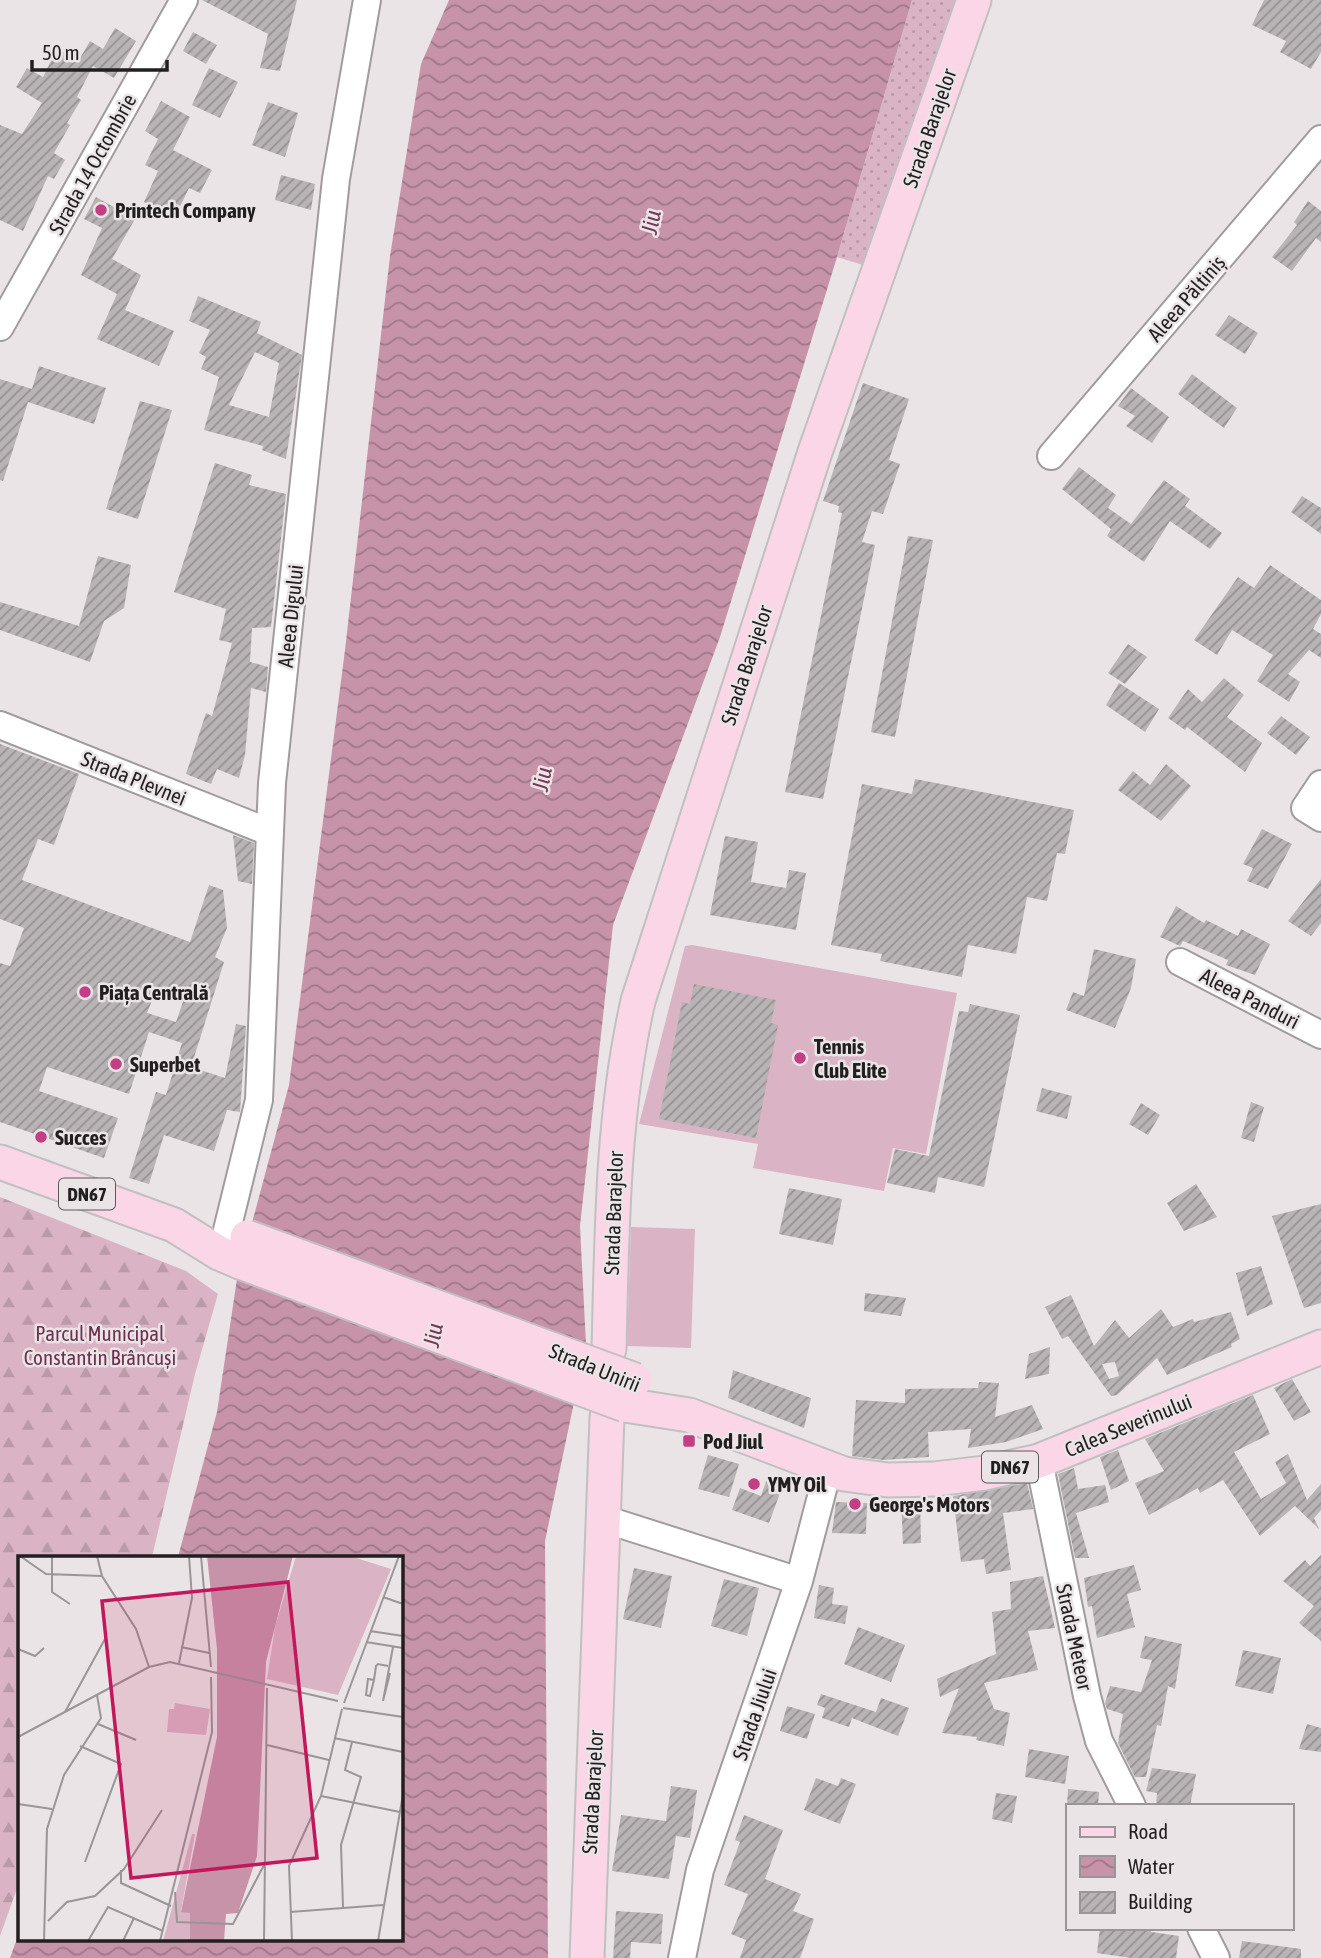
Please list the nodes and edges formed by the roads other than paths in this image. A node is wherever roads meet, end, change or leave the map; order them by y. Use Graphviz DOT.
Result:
graph roads {
  1 [pos="184,0"];
  2 [pos="974,0"];
  3 [pos="368,1"];
  4 [pos="1321,139"];
  5 [pos="0,327"];
  6 [pos="1051,456"];
  7 [pos="0,725"];
  8 [pos="1321,784"];
  9 [pos="1321,818"];
  10 [pos="269,832"];
  11 [pos="1180,962"];
  12 [pos="1321,1035"];
  13 [pos="0,1162"];
  14 [pos="238,1243"];
  15 [pos="1321,1347"];
  16 [pos="609,1349"];
  17 [pos="622,1400"];
  18 [pos="689,1415"];
  19 [pos="1039,1461"];
  20 [pos="828,1470"];
  21 [pos="604,1519"];
  22 [pos="799,1581"];
  23 [pos="1131,1804"];
  24 [pos="1202,1930"];
  25 [pos="587,1958"];
  26 [pos="682,1958"];
  27 [pos="1216,1958"];
  1 -- 5 [label="street, Strada 14 Octombrie"];
  2 -- 16 [label="main road, Strada Barajelor"];
  3 -- 10 [label="street, Aleea Digului"];
  4 -- 6 [label="street, Aleea Păltiniș"];
  7 -- 10 [label="street, Strada Plevnei"];
  8 -- 9 [label="street"];
  10 -- 14 [label="street, Aleea Digului"];
  11 -- 12 [label="street, Aleea Panduri"];
  13 -- 14 [label="main road, Strada Unirii / DN67"];
  14 -- 17 [label="main road, Strada Unirii / DN67, bridge"];
  15 -- 19 [label="main road, Calea Severinului / DN67"];
  17 -- 18 [label="main road, Strada Unirii / DN67"];
  17 -- 21 [label="main road, Strada Barajelor"];
  18 -- 20 [label="main road, Calea Severinului / DN67"];
  19 -- 20 [label="main road, Calea Severinului / DN67"];
  19 -- 23 [label="street, Strada Meteor"];
  20 -- 22 [label="street, Strada Jiului"];
  21 -- 22 [label="street"];
  21 -- 25 [label="main road, Strada Barajelor"];
  22 -- 26 [label="street, Strada Jiului"];
  24 -- 27 [label="street"];
}
